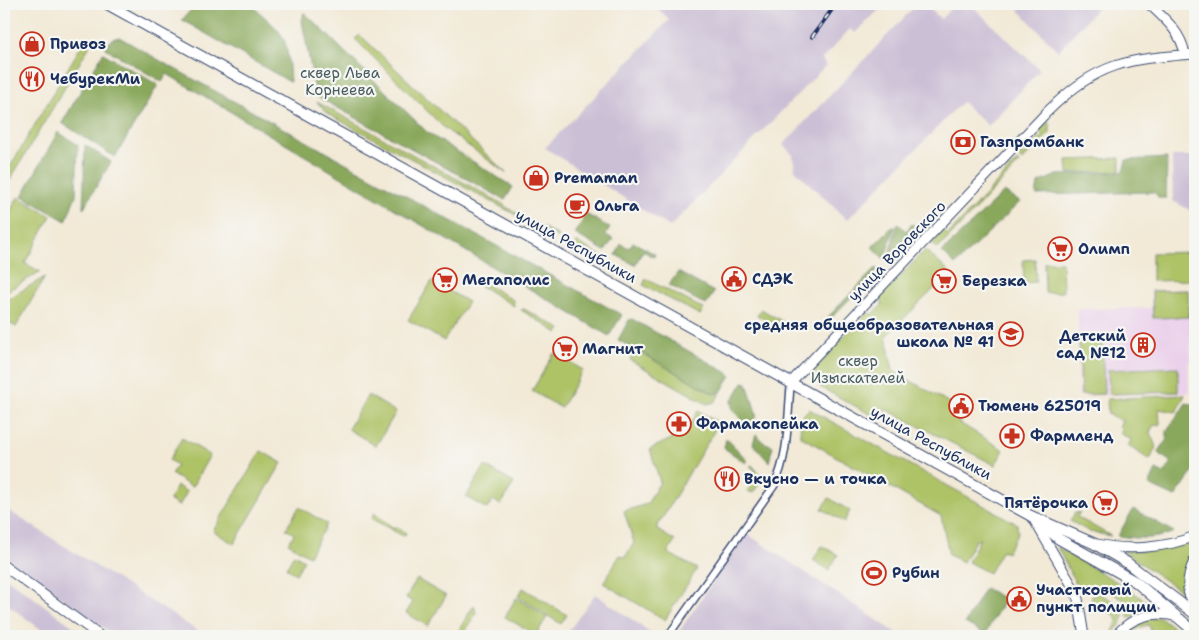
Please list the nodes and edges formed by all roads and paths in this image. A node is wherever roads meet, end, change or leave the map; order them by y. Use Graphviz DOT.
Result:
graph roads {
  1 [pos="107,4"];
  2 [pos="1149,4"];
  3 [pos="1185,54"];
  4 [pos="1195,54"];
  5 [pos="791,382"];
  6 [pos="1031,516"];
  7 [pos="1195,536"];
  8 [pos="1093,543"];
  9 [pos="1195,559"];
  10 [pos="4,566"];
  11 [pos="1195,607"];
  12 [pos="1195,614"];
  13 [pos="1181,618"];
  14 [pos="1195,632"];
  15 [pos="100,636"];
  16 [pos="668,636"];
  17 [pos="1084,636"];
  18 [pos="1115,636"];
  1 -- 5 [label="main road, улица Республики"];
  2 -- 3 [label="street"];
  3 -- 4 [label="street, улица Воровского"];
  3 -- 5 [label="street, улица Воровского"];
  5 -- 6 [label="main road, улица Республики"];
  5 -- 16 [label="street"];
  6 -- 8 [label="main road, улица Республики"];
  6 -- 13 [label="main road, улица Республики"];
  6 -- 17 [label="street"];
  7 -- 8 [label="street"];
  8 -- 12 [label="main road, улица Республики"];
  9 -- 11 [label="street"];
  10 -- 15 [label="street"];
  13 -- 14 [label="main road, улица Республики"];
  13 -- 18 [label="street"];
}
